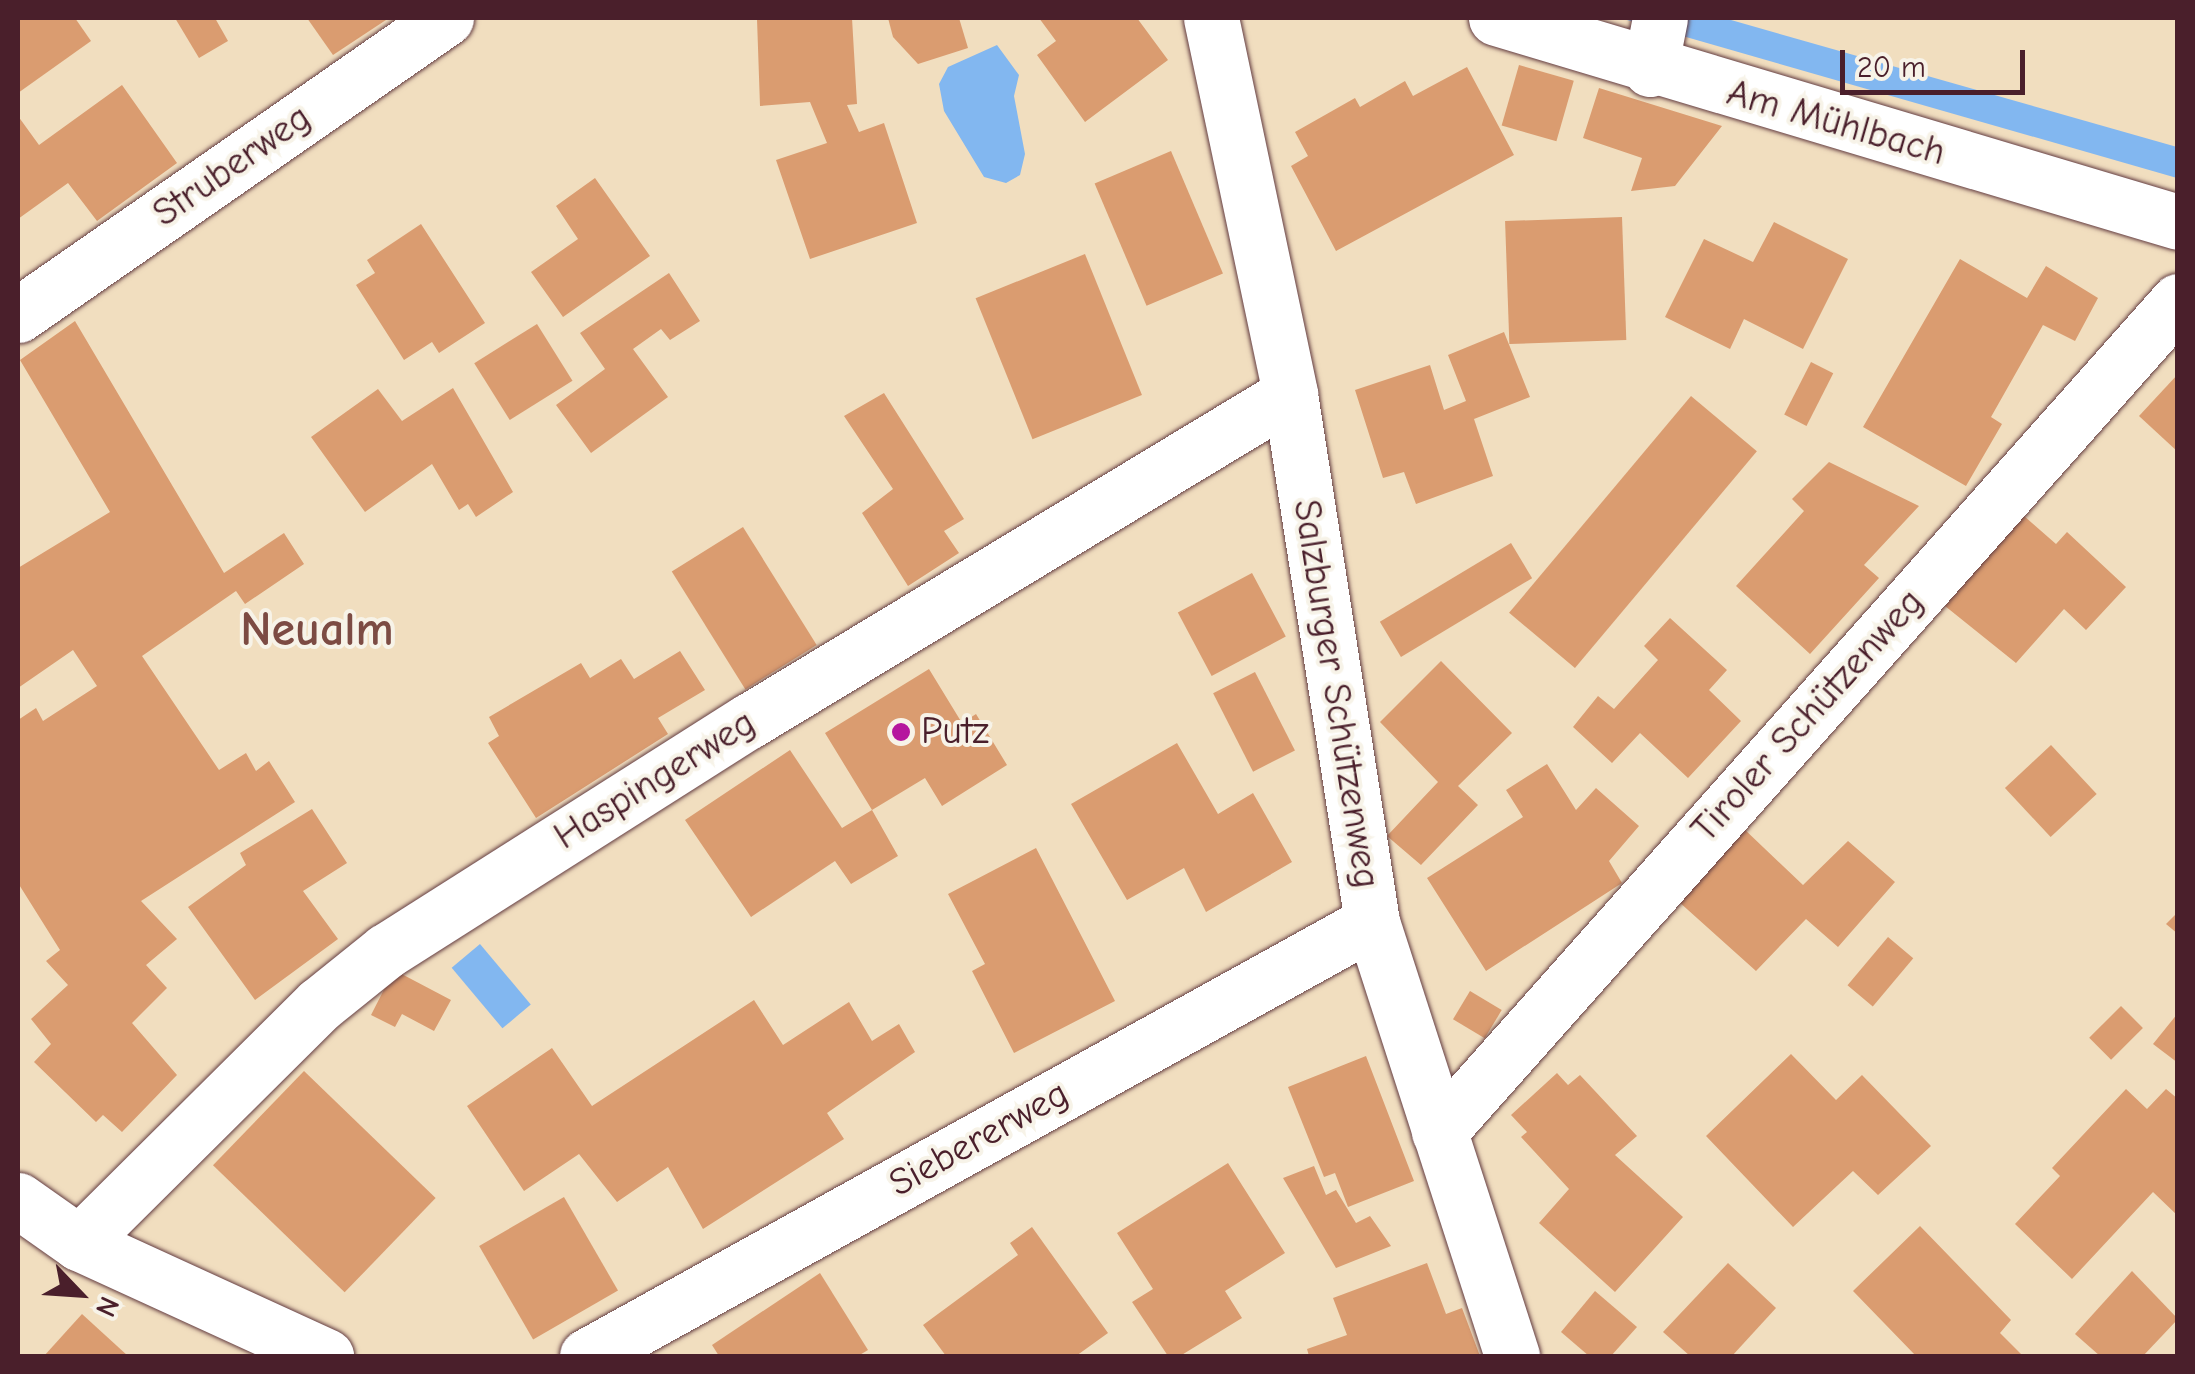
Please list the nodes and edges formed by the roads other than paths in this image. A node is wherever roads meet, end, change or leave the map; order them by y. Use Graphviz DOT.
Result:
graph roads {
  1 [pos="446,18"];
  2 [pos="1211,18"];
  3 [pos="1496,18"];
  4 [pos="1655,42"];
  5 [pos="2178,222"];
  6 [pos="2178,301"];
  7 [pos="18,315"];
  8 [pos="1290,394"];
  9 [pos="1372,922"];
  10 [pos="1439,1132"];
  11 [pos="18,1200"];
  12 [pos="79,1243"];
  13 [pos="326,1356"];
  14 [pos="587,1356"];
  15 [pos="1512,1356"];
  1 -- 7 [label="street, Struberweg"];
  2 -- 8 [label="street, Salzburger Schützenweg"];
  3 -- 4 [label="street, Am Mühlbach"];
  4 -- 5 [label="street, Am Mühlbach"];
  6 -- 10 [label="street, Tiroler Schützenweg"];
  8 -- 9 [label="street, Salzburger Schützenweg"];
  8 -- 12 [label="street, Haspingerweg"];
  9 -- 10 [label="street, Salzburger Schützenweg"];
  9 -- 14 [label="street, Siebererweg"];
  10 -- 15 [label="street, Salzburger Schützenweg"];
  11 -- 12 [label="street"];
  12 -- 13 [label="street"];
}
